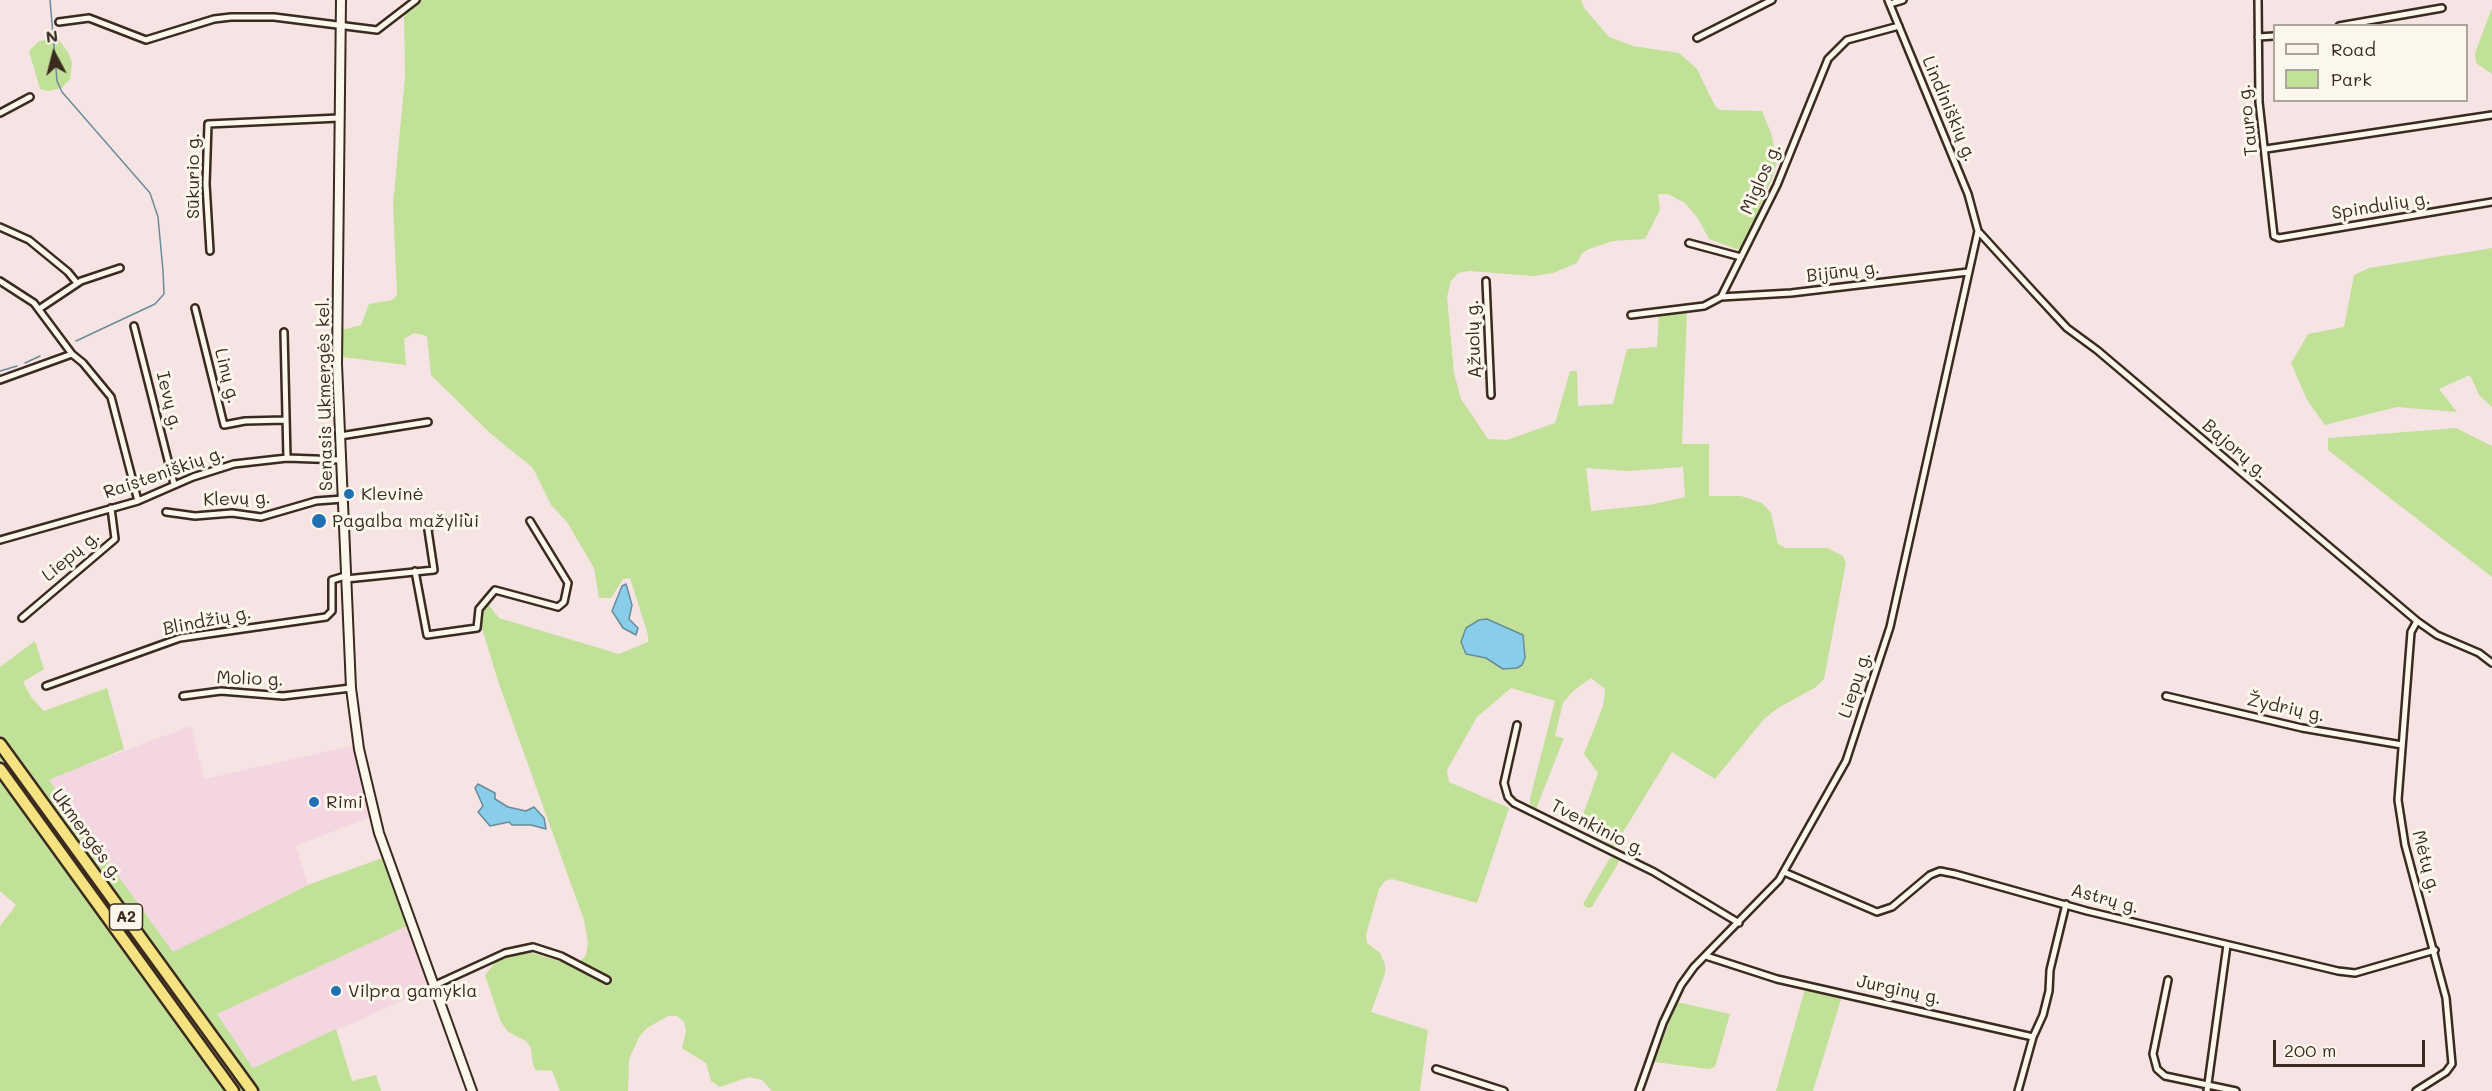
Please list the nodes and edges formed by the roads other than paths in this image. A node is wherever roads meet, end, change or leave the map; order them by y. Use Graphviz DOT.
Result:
graph roads {
  1 [pos="341,0"];
  2 [pos="416,0"];
  3 [pos="1772,0"];
  4 [pos="1903,0"];
  5 [pos="2258,0"];
  6 [pos="1889,2"];
  7 [pos="2442,8"];
  8 [pos="58,22"];
  9 [pos="340,24"];
  10 [pos="2350,24"];
  11 [pos="1899,26"];
  12 [pos="2273,36"];
  13 [pos="2258,37"];
  14 [pos="1697,38"];
  15 [pos="30,97"];
  16 [pos="0,113"];
  17 [pos="2492,115"];
  18 [pos="339,118"];
  19 [pos="2266,149"];
  20 [pos="2492,202"];
  21 [pos="0,227"];
  22 [pos="1978,231"];
  23 [pos="2274,236"];
  24 [pos="1689,243"];
  25 [pos="210,251"];
  26 [pos="1741,257"];
  27 [pos="120,268"];
  28 [pos="1968,272"];
  29 [pos="0,281"];
  30 [pos="1486,281"];
  31 [pos="78,283"];
  32 [pos="1721,297"];
  33 [pos="195,308"];
  34 [pos="39,309"];
  35 [pos="1630,315"];
  36 [pos="134,326"];
  37 [pos="284,332"];
  38 [pos="72,354"];
  39 [pos="0,380"];
  40 [pos="1491,395"];
  41 [pos="286,420"];
  42 [pos="428,422"];
  43 [pos="340,436"];
  44 [pos="287,458"];
  45 [pos="341,460"];
  46 [pos="174,484"];
  47 [pos="343,499"];
  48 [pos="138,501"];
  49 [pos="111,508"];
  50 [pos="166,512"];
  51 [pos="465,518"];
  52 [pos="530,520"];
  53 [pos="0,540"];
  54 [pos="415,571"];
  55 [pos="346,577"];
  56 [pos="22,618"];
  57 [pos="2417,621"];
  58 [pos="2492,663"];
  59 [pos="45,686"];
  60 [pos="351,688"];
  61 [pos="183,696"];
  62 [pos="2166,696"];
  63 [pos="1517,725"];
  64 [pos="0,744"];
  65 [pos="2402,745"];
  66 [pos="0,769"];
  67 [pos="1784,872"];
  68 [pos="2066,904"];
  69 [pos="1739,923"];
  70 [pos="2227,945"];
  71 [pos="2435,950"];
  72 [pos="1706,956"];
  73 [pos="607,980"];
  74 [pos="2168,980"];
  75 [pos="433,986"];
  76 [pos="2033,1037"];
  77 [pos="1436,1069"];
  78 [pos="2207,1088"];
  79 [pos="233,1091"];
  80 [pos="252,1091"];
  81 [pos="472,1091"];
  82 [pos="1504,1091"];
  83 [pos="1639,1091"];
  84 [pos="2018,1091"];
  85 [pos="2236,1091"];
  86 [pos="2416,1091"];
  1 -- 9 [label="main road, Senasis Ukmergės kel."];
  2 -- 9 [label="street"];
  3 -- 14 [label="street"];
  4 -- 6 [label="street"];
  5 -- 13 [label="street, Tauro g."];
  6 -- 11 [label="street, Lindiniškių g."];
  7 -- 10 [label="street"];
  8 -- 9 [label="street"];
  9 -- 18 [label="main road, Senasis Ukmergės kel."];
  11 -- 22 [label="street, Lindiniškių g."];
  11 -- 26 [label="street, Miglos g."];
  12 -- 13 [label="street"];
  13 -- 19 [label="street, Tauro g."];
  15 -- 16 [label="street"];
  17 -- 19 [label="street"];
  18 -- 25 [label="street, Sūkurio g."];
  18 -- 43 [label="main road, Senasis Ukmergės kel."];
  19 -- 23 [label="street, Tauro g."];
  20 -- 23 [label="street, Spindulių g."];
  21 -- 31 [label="street"];
  22 -- 28 [label="street, Liepų g."];
  22 -- 57 [label="street, Bajorų g."];
  24 -- 26 [label="street"];
  26 -- 32 [label="street, Miglos g."];
  27 -- 31 [label="street"];
  28 -- 32 [label="street, Bijūnų g."];
  28 -- 67 [label="street, Liepų g."];
  29 -- 34 [label="street"];
  30 -- 40 [label="street, Ąžuolų g."];
  31 -- 34 [label="street"];
  32 -- 35 [label="street"];
  33 -- 41 [label="street, Linų g."];
  34 -- 38 [label="street"];
  36 -- 46 [label="street, Ievų g."];
  37 -- 41 [label="street"];
  38 -- 39 [label="street"];
  38 -- 48 [label="street"];
  41 -- 44 [label="street"];
  42 -- 43 [label="street"];
  43 -- 45 [label="main road, Senasis Ukmergės kel."];
  44 -- 45 [label="street, Raisteniškių g."];
  44 -- 46 [label="street, Raisteniškių g."];
  45 -- 47 [label="main road, Senasis Ukmergės kel."];
  46 -- 48 [label="street, Raisteniškių g."];
  47 -- 50 [label="street, Klevų g."];
  47 -- 55 [label="main road, Senasis Ukmergės kel."];
  48 -- 49 [label="street, Raisteniškių g."];
  49 -- 53 [label="street, Raisteniškių g."];
  49 -- 56 [label="street, Liepų g."];
  51 -- 54 [label="street"];
  52 -- 54 [label="street"];
  54 -- 55 [label="street"];
  55 -- 59 [label="street, Blindžių g."];
  55 -- 60 [label="main road, Senasis Ukmergės kel."];
  57 -- 58 [label="street, Bajorų g."];
  57 -- 65 [label="street, Mėtų g."];
  60 -- 61 [label="street, Molio g."];
  60 -- 75 [label="main road, Senasis Ukmergės kel."];
  62 -- 65 [label="street, Žydrių g."];
  63 -- 69 [label="street, Tvenkinio g."];
  64 -- 80 [label="highway, Ukmergės g. / A2"];
  65 -- 71 [label="street, Mėtų g."];
  66 -- 79 [label="highway, Ukmergės g. / A2"];
  67 -- 68 [label="street, Astrų g."];
  67 -- 69 [label="street, Liepų g."];
  68 -- 70 [label="street, Astrų g."];
  68 -- 76 [label="street"];
  69 -- 72 [label="street, Liepų g."];
  70 -- 71 [label="street, Astrų g."];
  70 -- 78 [label="street"];
  71 -- 86 [label="street, Mėtų g."];
  72 -- 76 [label="street, Jurginų g."];
  72 -- 83 [label="street, Liepų g."];
  73 -- 75 [label="street"];
  74 -- 78 [label="street"];
  75 -- 81 [label="main road, Senasis Ukmergės kel."];
  76 -- 84 [label="street"];
  77 -- 82 [label="street"];
  78 -- 85 [label="street"];
}
